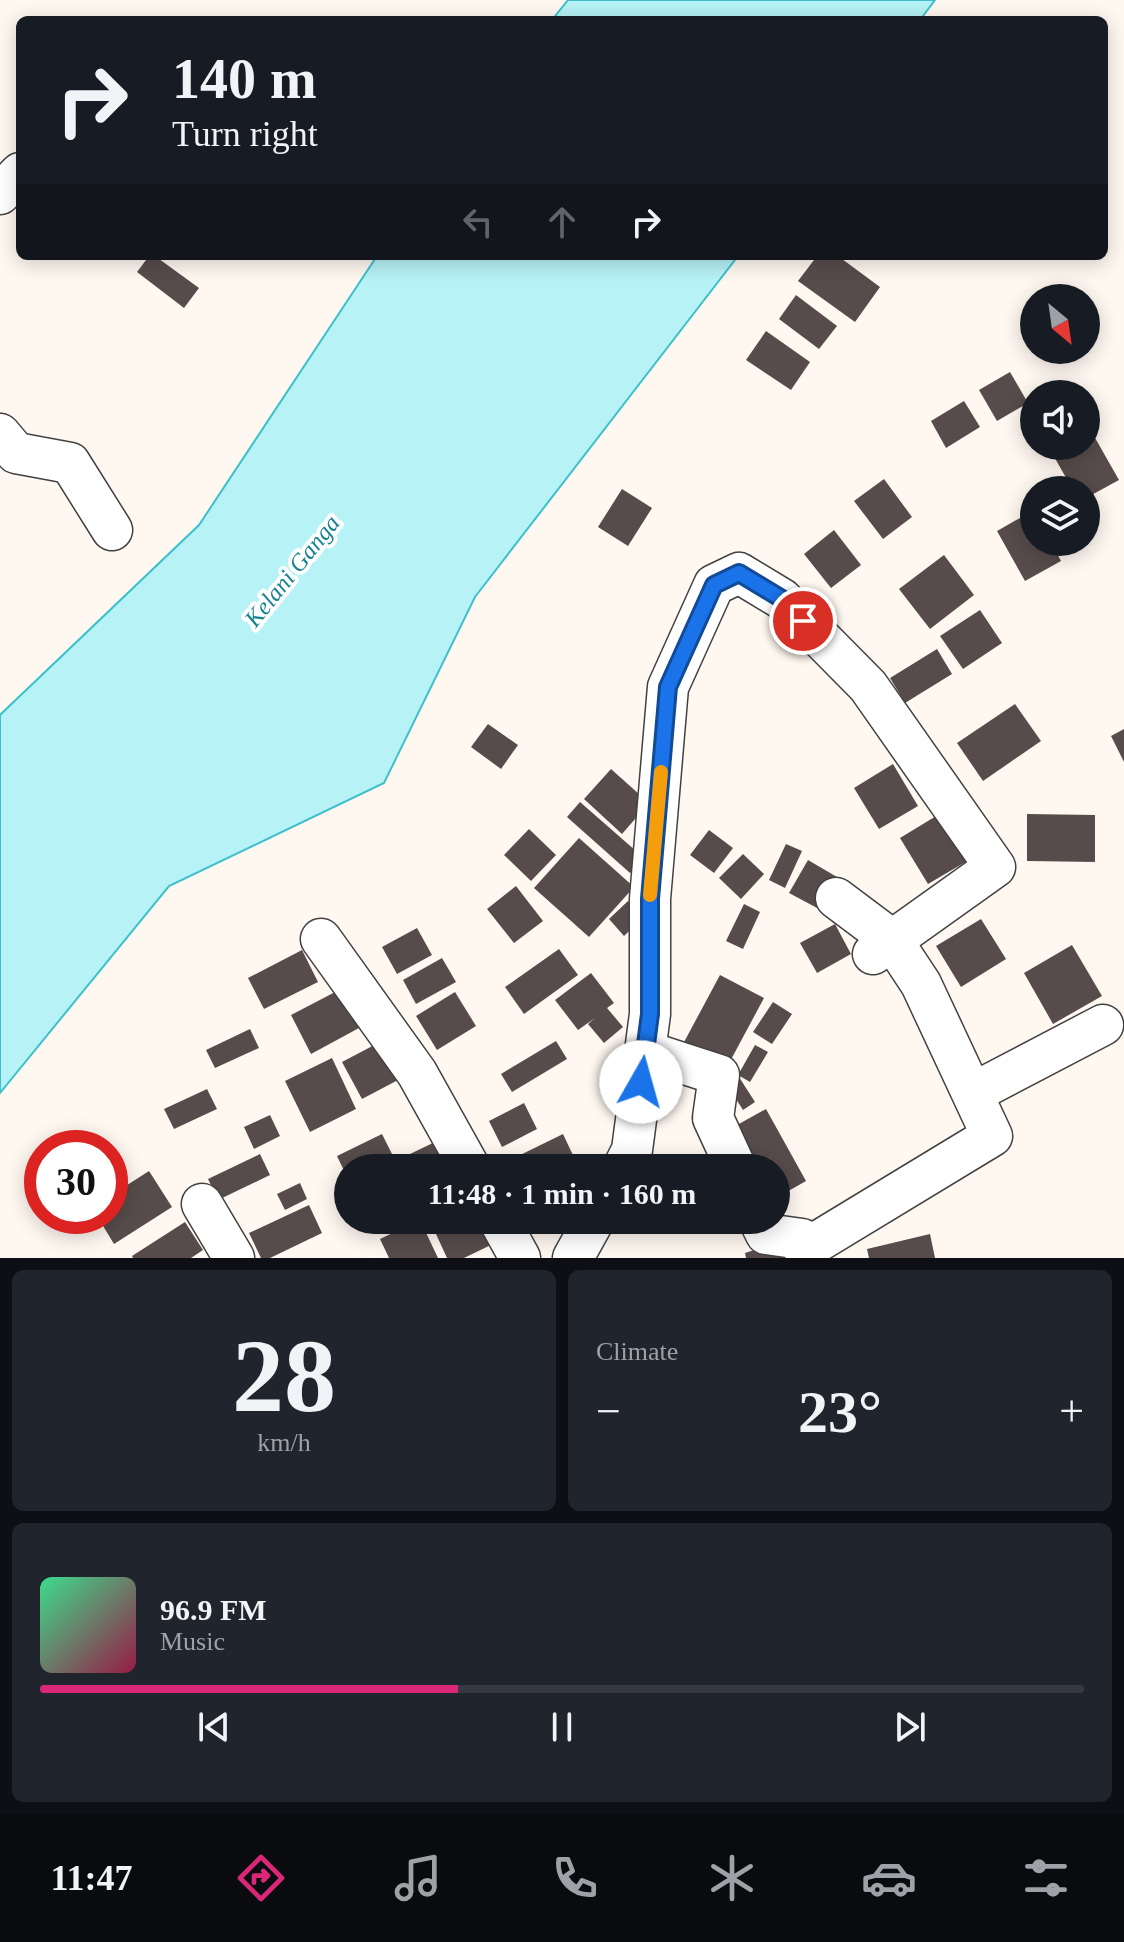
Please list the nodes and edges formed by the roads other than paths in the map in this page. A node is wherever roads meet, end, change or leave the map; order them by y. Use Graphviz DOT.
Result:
graph roads {
  1 [pos="16,177"];
  2 [pos="0,194"];
  3 [pos="0,434"];
  4 [pos="112,530"];
  5 [pos="836,898"];
  6 [pos="321,939"];
  7 [pos="882,947"];
  8 [pos="1103,1025"];
  9 [pos="645,1051"];
  10 [pos="973,1093"];
  11 [pos="462,1154"];
  12 [pos="630,1154"];
  13 [pos="730,1154"];
  14 [pos="202,1204"];
  15 [pos="507,1234"];
  16 [pos="586,1234"];
  17 [pos="766,1234"];
  18 [pos="806,1254"];
  19 [pos="234,1258"];
  20 [pos="520,1258"];
  21 [pos="573,1258"];
  1 -- 2 [label="street"];
  3 -- 4 [label="street"];
  5 -- 7 [label="street"];
  6 -- 11 [label="street"];
  7 -- 9 [label="street"];
  7 -- 10 [label="street"];
  8 -- 10 [label="street"];
  9 -- 12 [label="street"];
  9 -- 13 [label="street"];
  10 -- 18 [label="street"];
  14 -- 19 [label="street"];
  15 -- 20 [label="street"];
  16 -- 21 [label="street"];
  17 -- 18 [label="street"];
}
